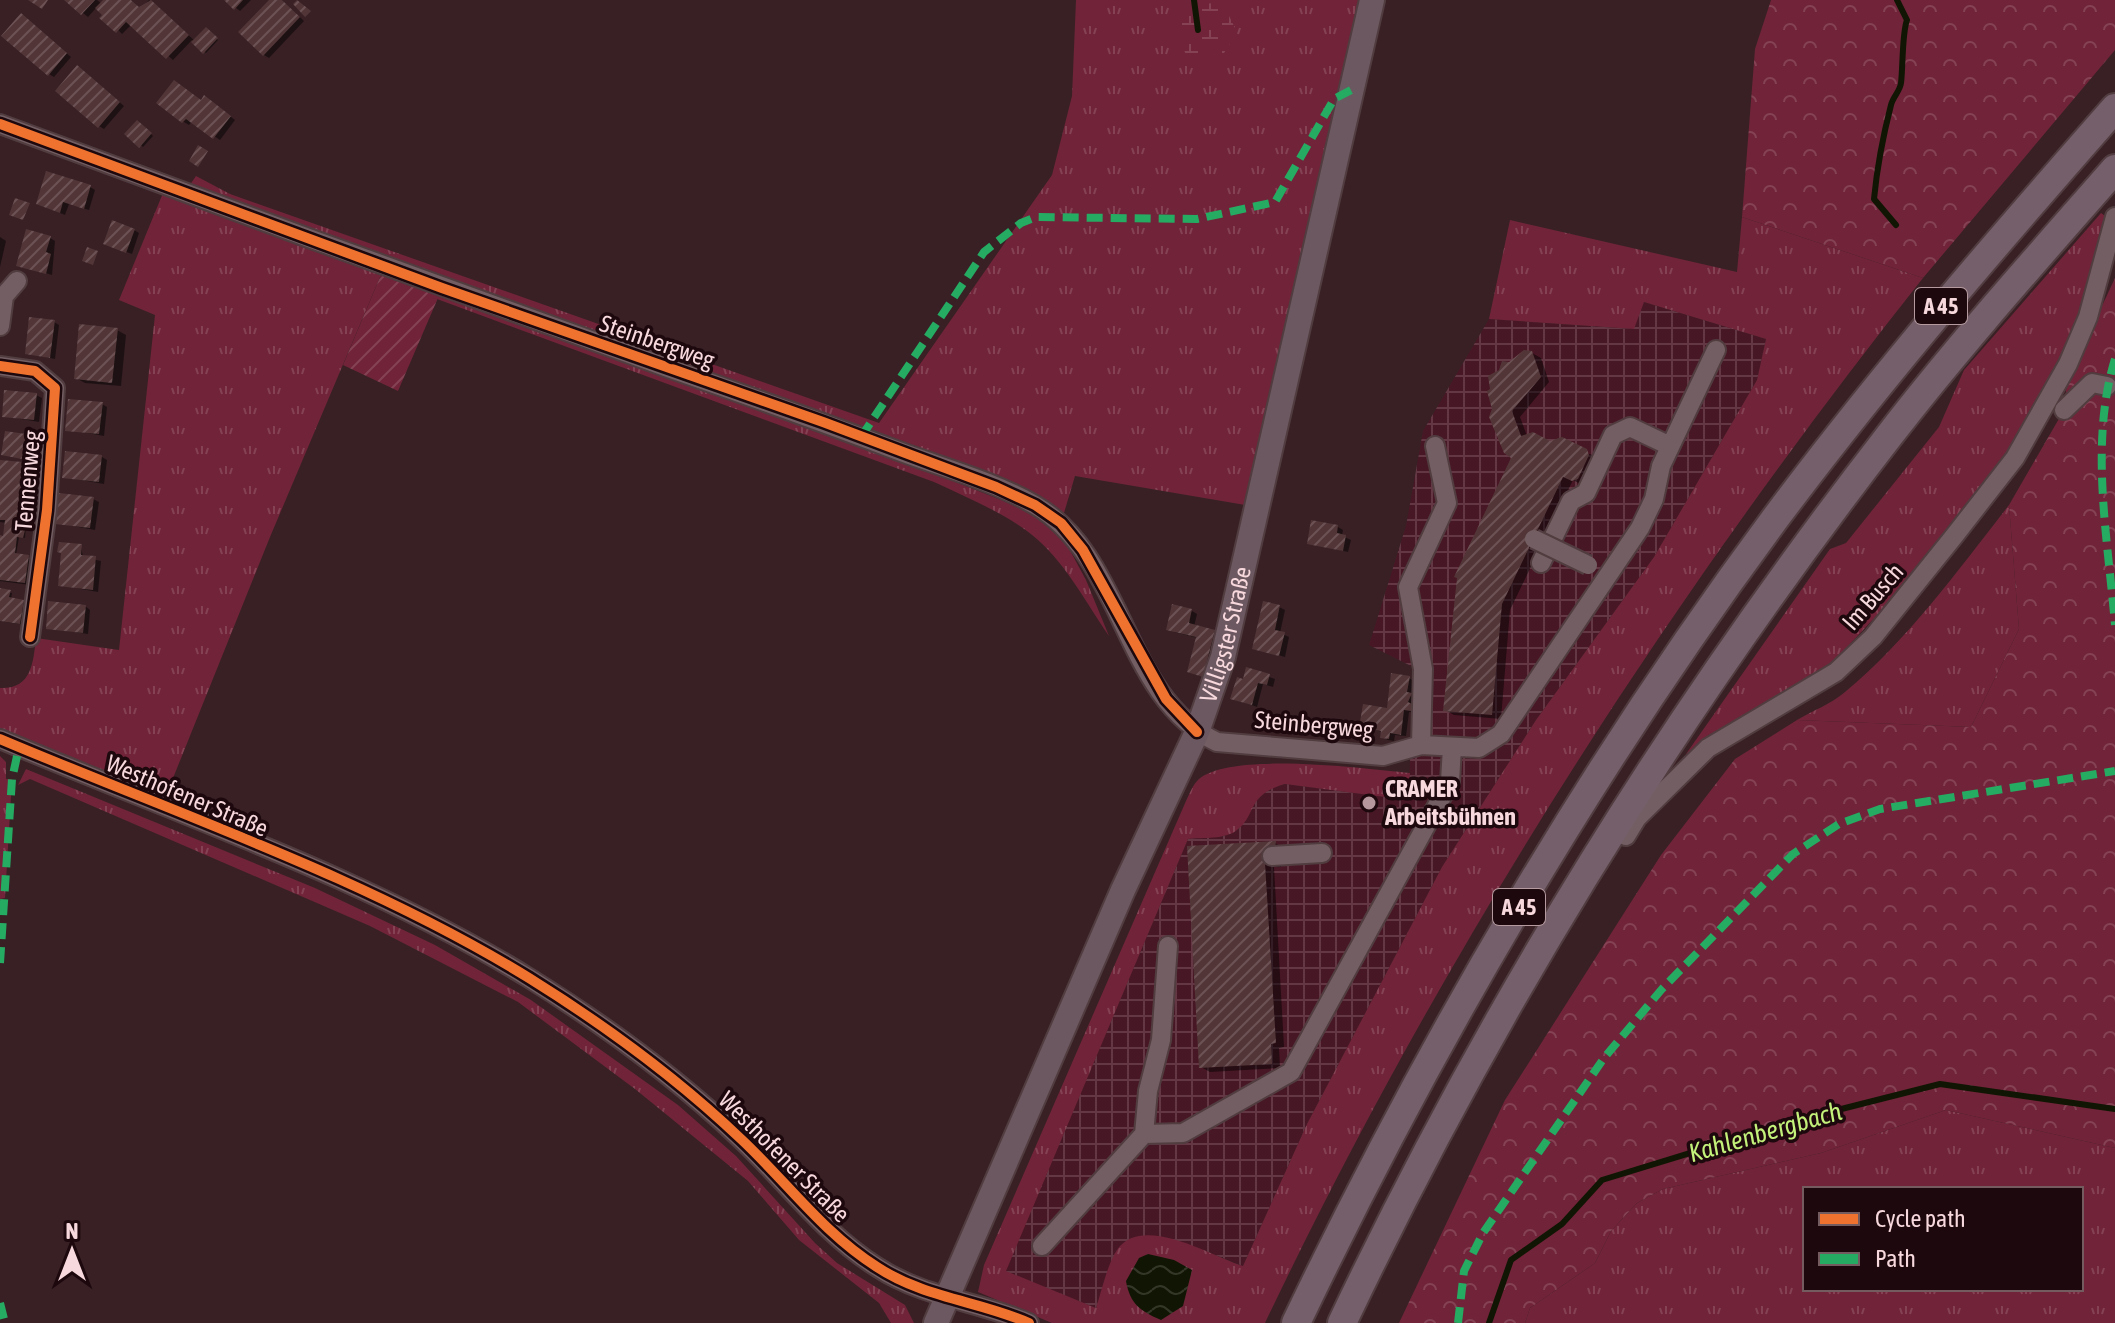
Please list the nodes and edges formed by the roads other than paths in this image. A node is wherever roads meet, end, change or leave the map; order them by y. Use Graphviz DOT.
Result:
graph roads {
  1 [pos="1372,0"];
  2 [pos="2115,108"];
  3 [pos="0,124"];
  4 [pos="2115,169"];
  5 [pos="2115,217"];
  6 [pos="17,281"];
  7 [pos="0,326"];
  8 [pos="1716,350"];
  9 [pos="0,366"];
  10 [pos="2107,386"];
  11 [pos="2064,410"];
  12 [pos="1435,446"];
  13 [pos="1670,446"];
  14 [pos="1534,539"];
  15 [pos="1541,563"];
  16 [pos="1608,575"];
  17 [pos="30,637"];
  18 [pos="1197,732"];
  19 [pos="0,739"];
  20 [pos="1421,745"];
  21 [pos="1452,747"];
  22 [pos="1322,853"];
  23 [pos="1272,856"];
  24 [pos="1557,922"];
  25 [pos="1168,946"];
  26 [pos="1144,1134"];
  27 [pos="1042,1246"];
  28 [pos="944,1299"];
  29 [pos="936,1323"];
  30 [pos="1029,1323"];
  31 [pos="1296,1323"];
  32 [pos="1342,1323"];
  1 -- 18 [label="main road, Villigster Straße"];
  2 -- 31 [label="highway, A 45"];
  3 -- 18 [label="street, Steinbergweg"];
  4 -- 24 [label="highway, A 45"];
  5 -- 24 [label="street, Im Busch"];
  6 -- 7 [label="street"];
  8 -- 13 [label="street, Steinbergweg"];
  9 -- 17 [label="street, Tennenweg"];
  10 -- 11 [label="street"];
  12 -- 20 [label="street"];
  13 -- 15 [label="street"];
  13 -- 16 [label="street, Steinbergweg"];
  14 -- 16 [label="street, bridge"];
  16 -- 21 [label="street, Steinbergweg"];
  18 -- 20 [label="street, Steinbergweg"];
  18 -- 28 [label="main road, Villigster Straße"];
  19 -- 28 [label="street, Westhofener Straße"];
  20 -- 21 [label="street, Steinbergweg"];
  21 -- 26 [label="street"];
  22 -- 23 [label="street"];
  24 -- 32 [label="highway, A 45"];
  25 -- 26 [label="street"];
  26 -- 27 [label="street"];
  28 -- 29 [label="main road, Villigster Straße"];
  28 -- 30 [label="street, Westhofener Straße"];
}
